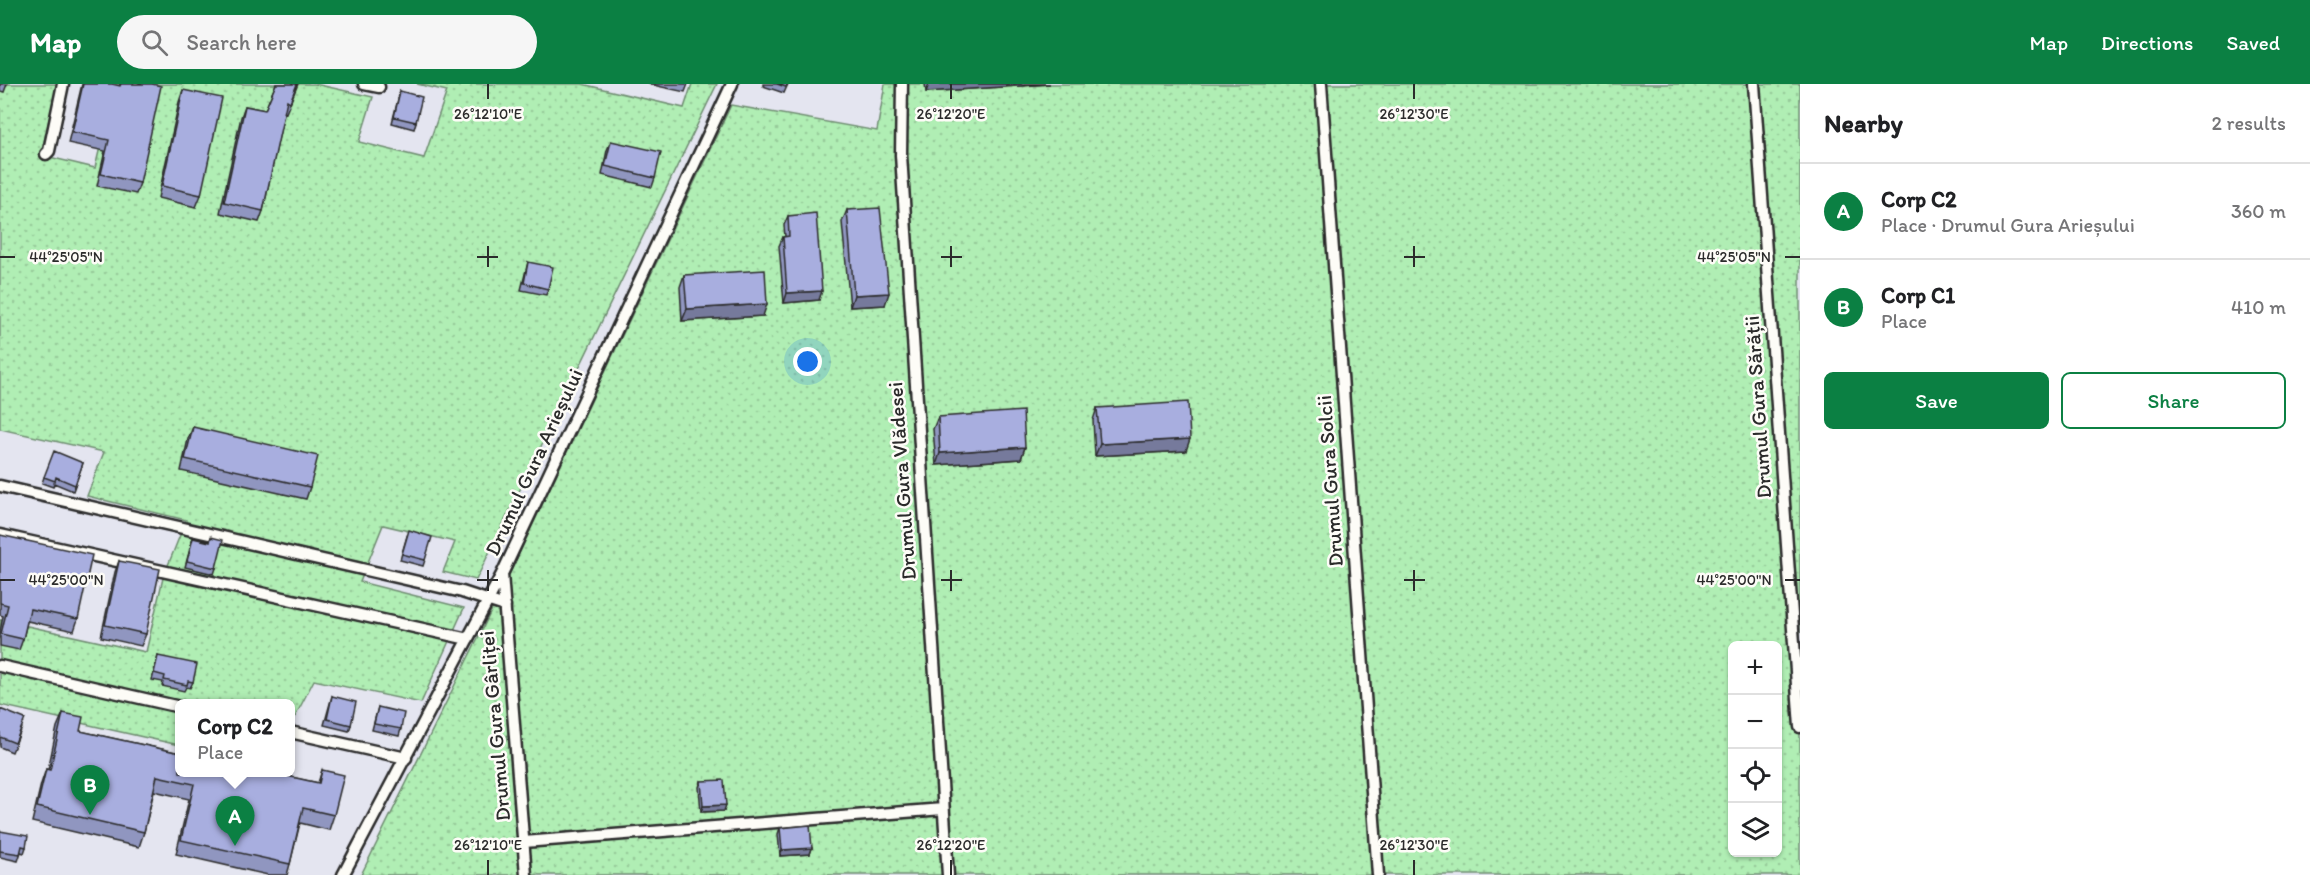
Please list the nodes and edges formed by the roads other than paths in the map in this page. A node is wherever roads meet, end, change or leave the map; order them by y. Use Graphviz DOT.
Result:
graph roads {
  1 [pos="63,84"];
  2 [pos="364,84"];
  3 [pos="732,84"];
  4 [pos="902,84"];
  5 [pos="1321,84"];
  6 [pos="1754,84"];
  7 [pos="379,87"];
  8 [pos="46,154"];
  9 [pos="0,486"];
  10 [pos="0,535"];
  11 [pos="502,574"];
  12 [pos="489,600"];
  13 [pos="505,606"];
  14 [pos="468,639"];
  15 [pos="0,666"];
  16 [pos="175,706"];
  17 [pos="1800,727"];
  18 [pos="295,733"];
  19 [pos="406,758"];
  20 [pos="943,809"];
  21 [pos="524,842"];
  22 [pos="343,875"];
  23 [pos="526,875"];
  24 [pos="948,875"];
  25 [pos="1378,875"];
  1 -- 8 [label="street"];
  2 -- 7 [label="street"];
  3 -- 11 [label="street, Drumul Gura Arieșului"];
  4 -- 20 [label="street, Drumul Gura Vlădesei"];
  5 -- 25 [label="street, Drumul Gura Solcii"];
  6 -- 17 [label="street, Drumul Gura Sărății"];
  9 -- 12 [label="street"];
  10 -- 14 [label="street"];
  11 -- 12 [label="street, Drumul Gura Arieșului"];
  11 -- 13 [label="street, Drumul Gura Gârliței"];
  12 -- 13 [label="street"];
  12 -- 14 [label="street, Drumul Gura Arieșului"];
  13 -- 21 [label="street, Drumul Gura Gârliței"];
  14 -- 19 [label="street, Drumul Gura Arieșului"];
  15 -- 16 [label="street"];
  18 -- 19 [label="street"];
  19 -- 22 [label="street, Drumul Gura Arieșului"];
  20 -- 21 [label="street"];
  20 -- 24 [label="street, Drumul Gura Vlădesei"];
  21 -- 23 [label="street, Drumul Gura Gârliței"];
}
